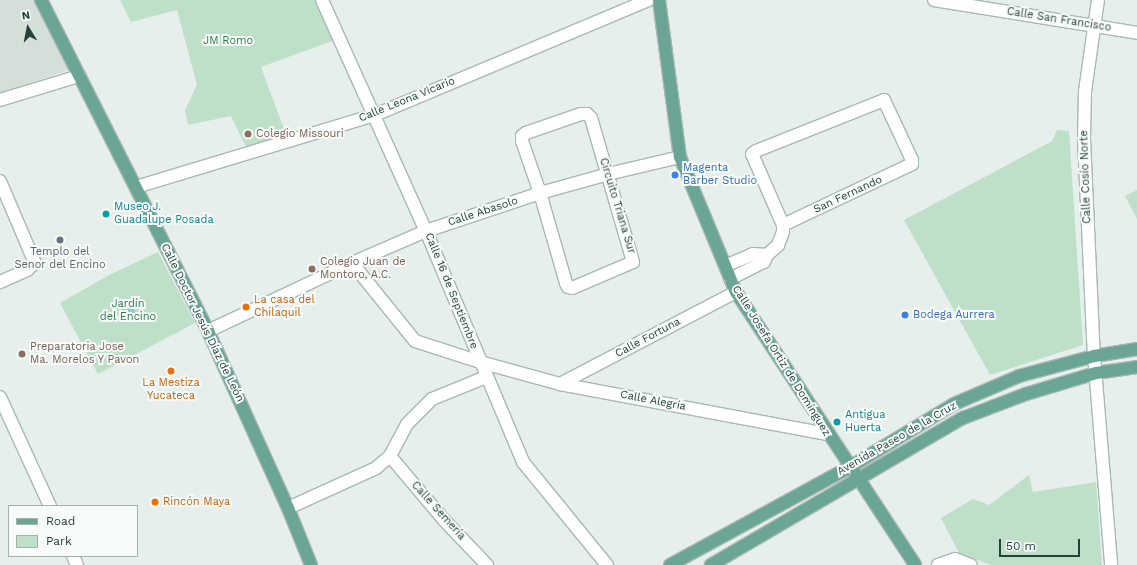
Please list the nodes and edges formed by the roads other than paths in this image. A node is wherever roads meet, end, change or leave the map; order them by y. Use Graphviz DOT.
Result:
graph roads {
  1 [pos="41,0"];
  2 [pos="322,0"];
  3 [pos="648,0"];
  4 [pos="659,0"];
  5 [pos="934,0"];
  6 [pos="1098,0"];
  7 [pos="1095,26"];
  8 [pos="1137,33"];
  9 [pos="79,76"];
  10 [pos="0,100"];
  11 [pos="375,115"];
  12 [pos="680,157"];
  13 [pos="608,174"];
  14 [pos="0,182"];
  15 [pos="136,187"];
  16 [pos="540,193"];
  17 [pos="783,225"];
  18 [pos="426,231"];
  19 [pos="767,255"];
  20 [pos="352,263"];
  21 [pos="725,266"];
  22 [pos="730,279"];
  23 [pos="0,282"];
  24 [pos="736,292"];
  25 [pos="208,331"];
  26 [pos="1137,349"];
  27 [pos="1094,356"];
  28 [pos="480,362"];
  29 [pos="1137,367"];
  30 [pos="1096,373"];
  31 [pos="486,377"];
  32 [pos="560,384"];
  33 [pos="0,397"];
  34 [pos="827,434"];
  35 [pos="390,456"];
  36 [pos="850,467"];
  37 [pos="858,480"];
  38 [pos="50,505"];
  39 [pos="288,508"];
  40 [pos="311,565"];
  41 [pos="486,565"];
  42 [pos="607,565"];
  43 [pos="670,565"];
  44 [pos="711,565"];
  45 [pos="915,565"];
  46 [pos="938,565"];
  47 [pos="971,565"];
  48 [pos="1111,565"];
  1 -- 9 [label="main road, Calle Doctor Jesús Díaz de León"];
  2 -- 11 [label="street, Calle 16 de Septiembre"];
  3 -- 11 [label="street, Calle Leona Vicario"];
  4 -- 12 [label="main road, Calle Josefa Ortiz de Domínguez"];
  5 -- 7 [label="street, Calle San Francisco"];
  6 -- 7 [label="street, Calle Cosío Norte"];
  7 -- 8 [label="street, Calle San Francisco"];
  7 -- 27 [label="street, Calle Cosío Norte"];
  9 -- 10 [label="street"];
  9 -- 15 [label="main road, Calle Doctor Jesús Díaz de León"];
  11 -- 15 [label="street, Calle Leona Vicario"];
  11 -- 18 [label="street, Calle 16 de Septiembre"];
  12 -- 13 [label="street, Calle Abasolo"];
  12 -- 21 [label="main road, Calle Josefa Ortiz de Domínguez"];
  13 -- 16 [label="street, Calle Abasolo"];
  13 -- 16 [label="street, Circuito Triana Sur"];
  13 -- 16 [label="street, Circuito Triana Sur"];
  14 -- 23 [label="street"];
  15 -- 25 [label="main road, Calle Doctor Jesús Díaz de León"];
  16 -- 18 [label="street, Calle Abasolo"];
  17 -- 17 [label="street, San Fernando"];
  17 -- 19 [label="street"];
  18 -- 20 [label="street, Calle Abasolo"];
  18 -- 28 [label="street, Calle 16 de Septiembre"];
  19 -- 21 [label="street"];
  19 -- 22 [label="street"];
  20 -- 25 [label="street, Calle Abasolo"];
  20 -- 28 [label="street, Calle Alegría"];
  21 -- 22 [label="main road, Calle Josefa Ortiz de Domínguez"];
  22 -- 24 [label="main road, Calle Josefa Ortiz de Domínguez"];
  24 -- 32 [label="street, Calle Fortuna"];
  24 -- 34 [label="main road, Calle Josefa Ortiz de Domínguez"];
  25 -- 39 [label="main road, Calle Doctor Jesús Díaz de León"];
  26 -- 27 [label="main road, Avenida Paseo de la Cruz"];
  27 -- 30 [label="street, Calle Cosío Norte"];
  27 -- 36 [label="main road, Avenida Paseo de la Cruz"];
  28 -- 31 [label="street, Calle 16 de Septiembre"];
  28 -- 32 [label="street, Calle Alegría"];
  29 -- 30 [label="main road, Avenida Paseo de la Cruz"];
  30 -- 37 [label="main road, Avenida Paseo de la Cruz"];
  30 -- 48 [label="street, Calle Cosío Norte"];
  31 -- 35 [label="street"];
  31 -- 42 [label="street, Calle 16 de Septiembre"];
  32 -- 34 [label="street, Calle Alegría"];
  33 -- 38 [label="street"];
  34 -- 36 [label="main road, Calle Josefa Ortiz de Domínguez"];
  35 -- 39 [label="street"];
  35 -- 41 [label="street, Calle Semería"];
  36 -- 37 [label="main road, Calle Josefa Ortiz de Domínguez"];
  36 -- 43 [label="main road, Avenida Paseo de la Cruz"];
  37 -- 44 [label="main road, Avenida Paseo de la Cruz"];
  37 -- 45 [label="main road, Calle Josefa Ortiz de Domínguez"];
  39 -- 40 [label="main road, Calle Doctor Jesús Díaz de León"];
  46 -- 47 [label="street"];
}
